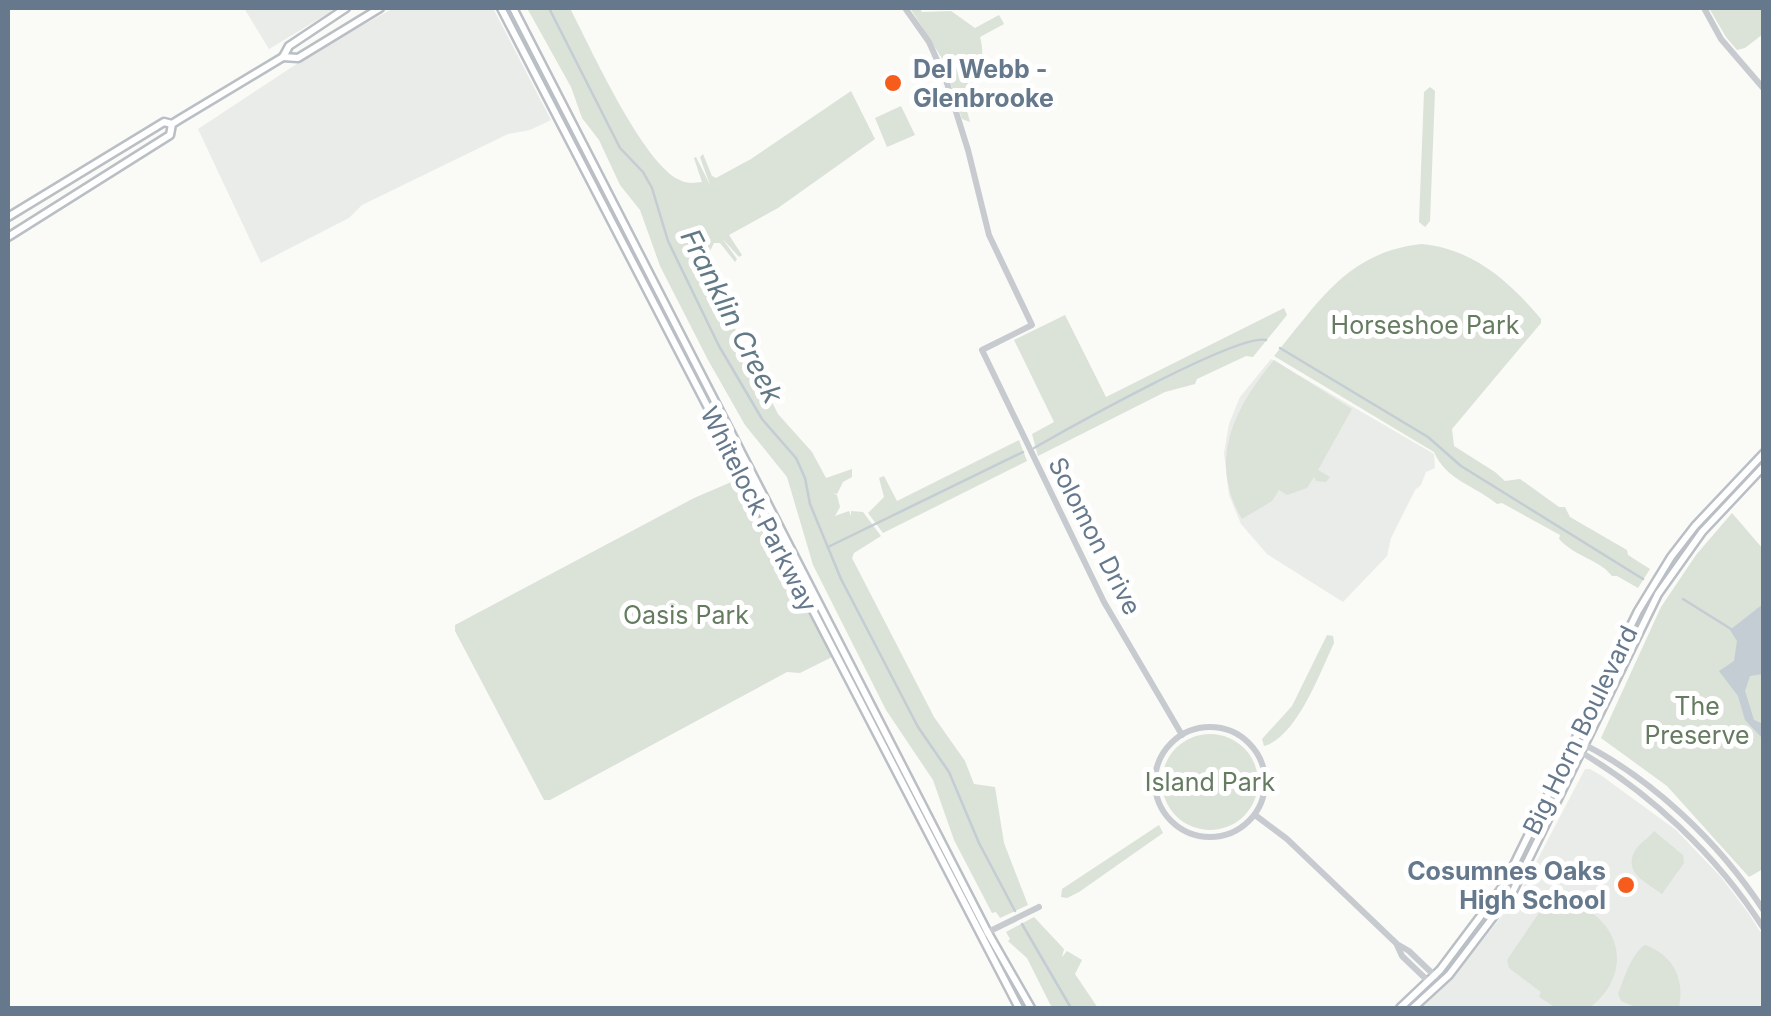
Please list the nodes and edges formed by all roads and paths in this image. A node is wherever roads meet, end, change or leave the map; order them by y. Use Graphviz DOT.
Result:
graph roads {
  1 [pos="346,8"];
  2 [pos="380,8"];
  3 [pos="500,8"];
  4 [pos="513,8"];
  5 [pos="905,8"];
  6 [pos="1704,8"];
  7 [pos="283,56"];
  8 [pos="1764,89"];
  9 [pos="561,102"];
  10 [pos="552,108"];
  11 [pos="172,124"];
  12 [pos="8,217"];
  13 [pos="8,237"];
  14 [pos="693,360"];
  15 [pos="684,364"];
  16 [pos="1764,453"];
  17 [pos="1764,466"];
  18 [pos="1182,734"];
  19 [pos="1573,744"];
  20 [pos="1582,748"];
  21 [pos="1255,815"];
  22 [pos="1039,907"];
  23 [pos="1764,910"];
  24 [pos="1764,929"];
  25 [pos="984,935"];
  26 [pos="1432,978"];
  27 [pos="1019,1008"];
  28 [pos="1031,1008"];
  29 [pos="1400,1008"];
  30 [pos="1413,1008"];
  1 -- 7 [label="main road"];
  2 -- 7 [label="main road"];
  3 -- 10 [label="main road, Whitelock Parkway"];
  4 -- 9 [label="main road, Whitelock Parkway"];
  5 -- 18 [label="street, Solomon Drive"];
  6 -- 8 [label="street"];
  7 -- 11 [label="main road"];
  9 -- 10 [label="street"];
  9 -- 14 [label="main road, Whitelock Parkway"];
  10 -- 15 [label="main road, Whitelock Parkway"];
  11 -- 12 [label="main road"];
  11 -- 13 [label="main road"];
  14 -- 15 [label="street"];
  14 -- 25 [label="main road, Whitelock Parkway"];
  15 -- 25 [label="main road, Whitelock Parkway"];
  16 -- 19 [label="main road, Big Horn Boulevard"];
  17 -- 20 [label="main road, Big Horn Boulevard"];
  18 -- 21 [label="street"];
  18 -- 21 [label="street"];
  19 -- 20 [label="street"];
  19 -- 26 [label="main road, Big Horn Boulevard"];
  20 -- 23 [label="street"];
  20 -- 24 [label="street"];
  20 -- 30 [label="main road, Big Horn Boulevard"];
  21 -- 26 [label="street"];
  22 -- 25 [label="street"];
  25 -- 27 [label="main road, Whitelock Parkway"];
  25 -- 28 [label="main road, Whitelock Parkway"];
  26 -- 29 [label="main road, Big Horn Boulevard"];
}
